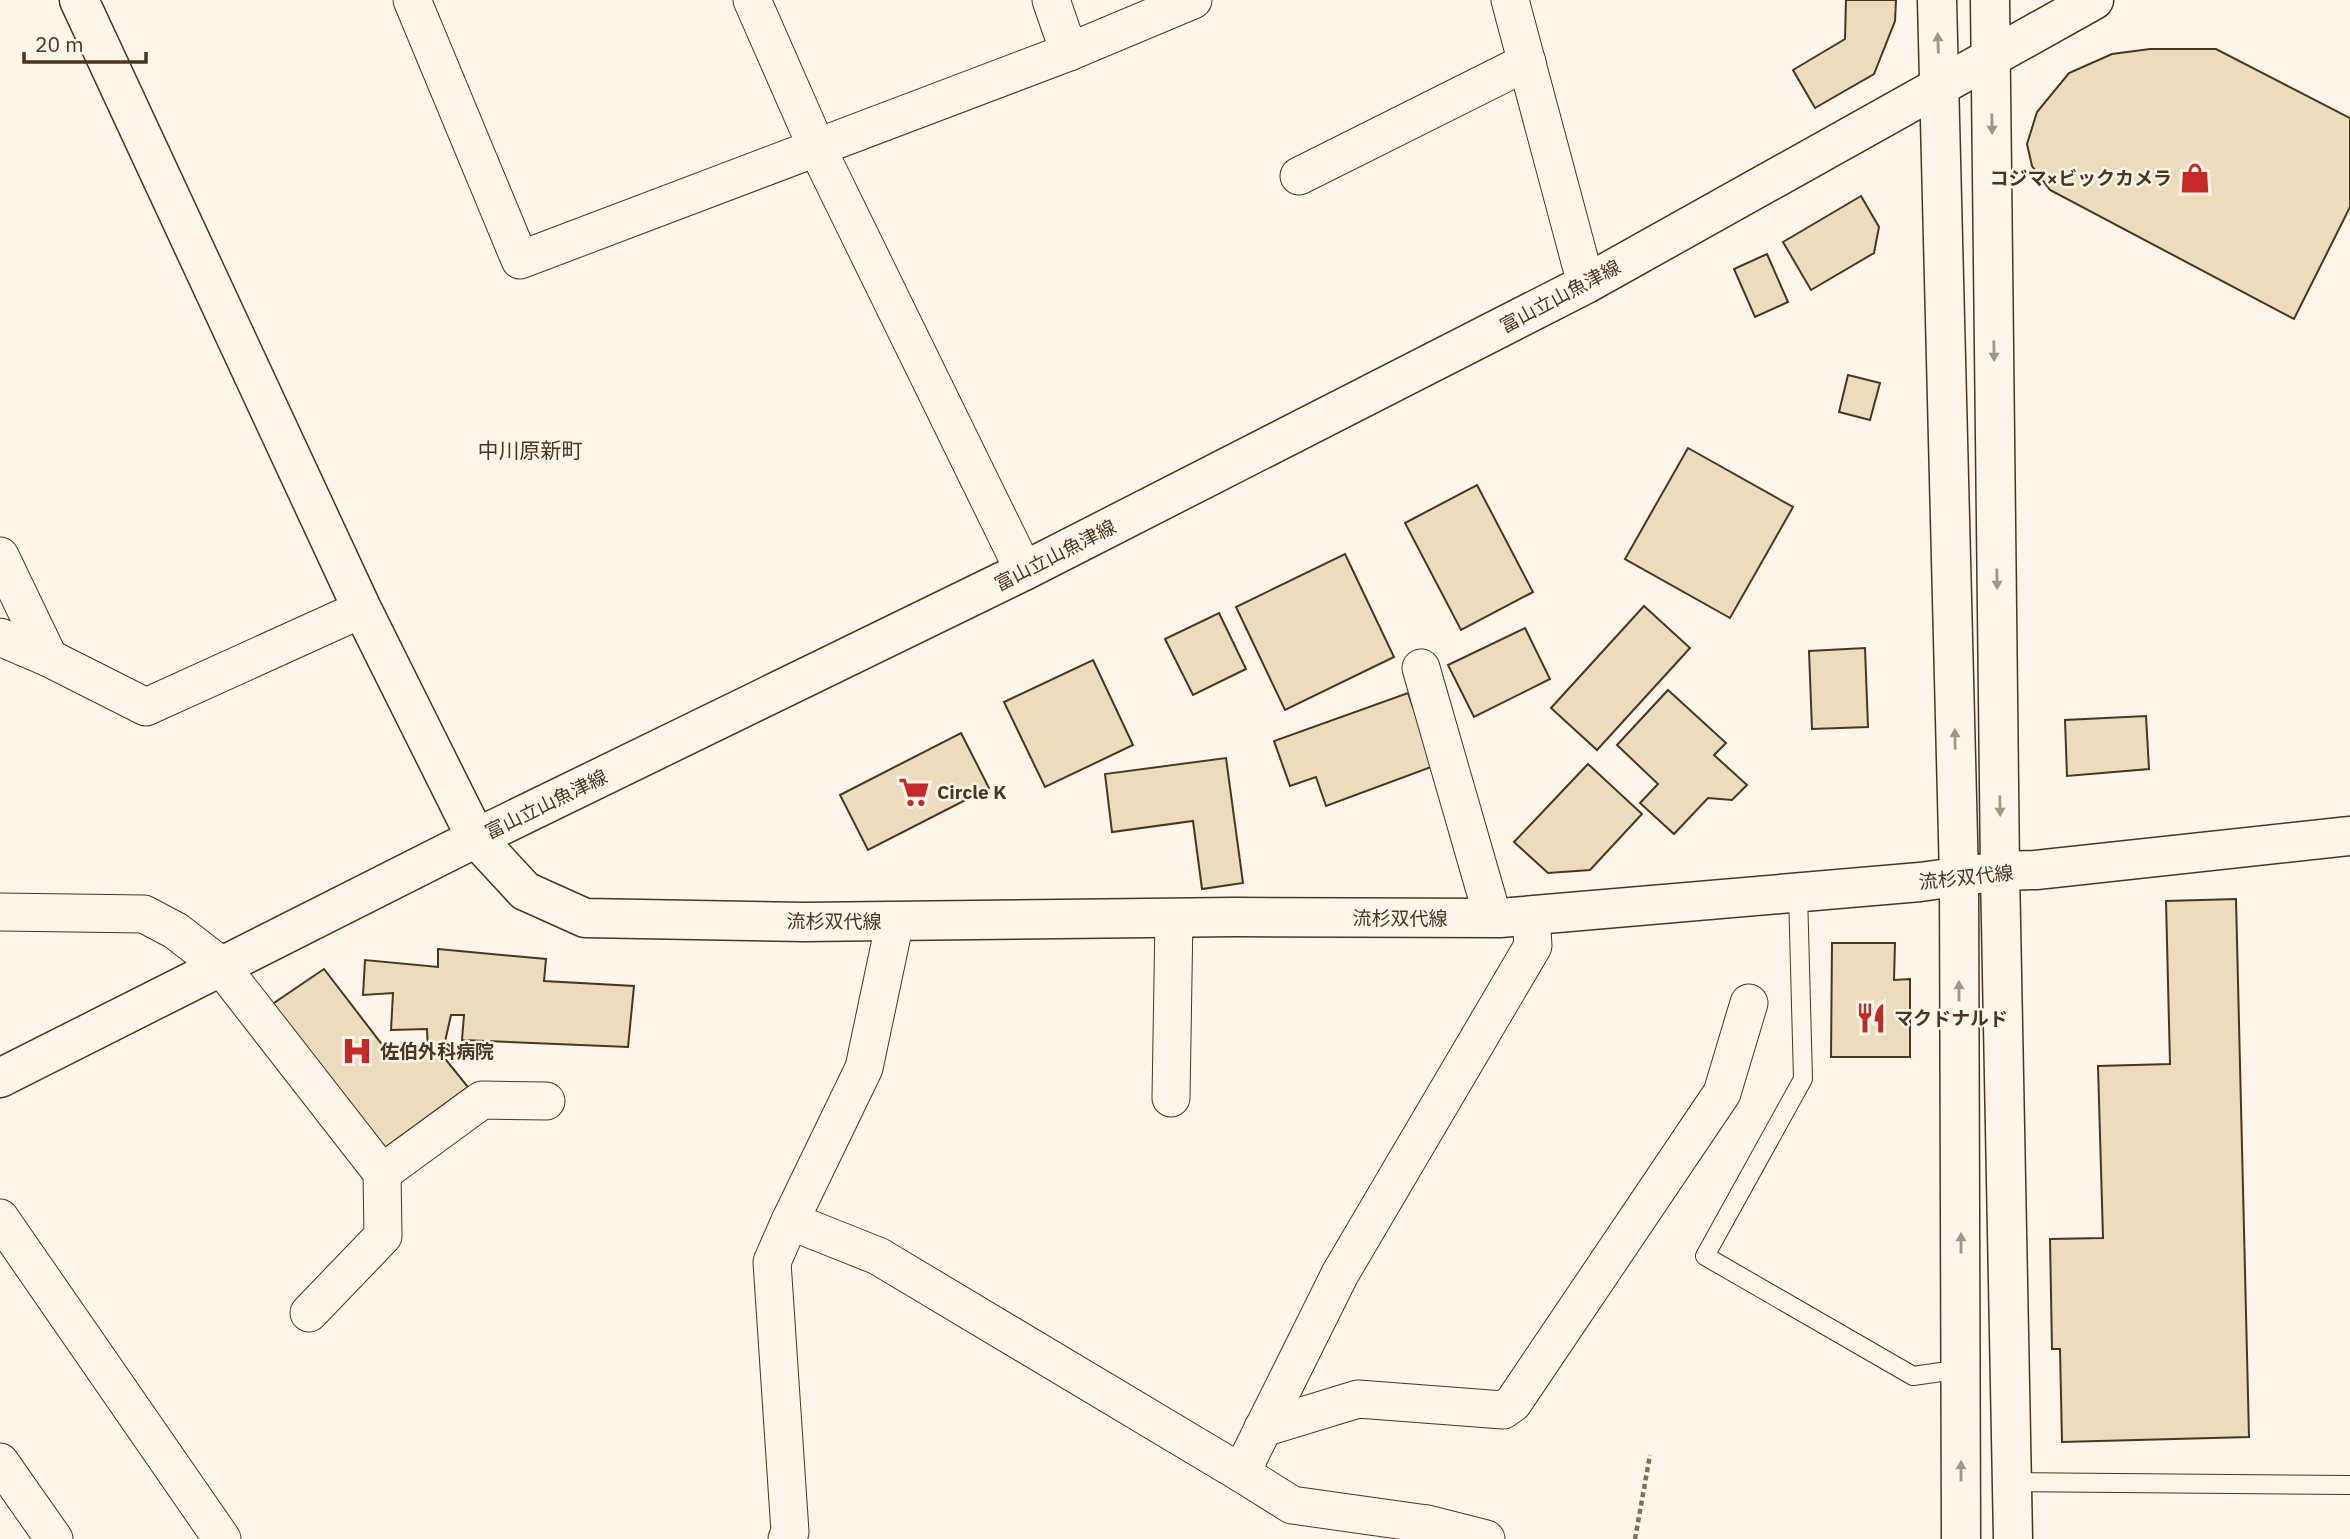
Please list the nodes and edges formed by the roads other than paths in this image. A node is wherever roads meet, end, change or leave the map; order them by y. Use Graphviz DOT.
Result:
graph roads {
  1 [pos="79,0"];
  2 [pos="412,0"];
  3 [pos="752,0"];
  4 [pos="1051,0"];
  5 [pos="1193,0"];
  6 [pos="1510,0"];
  7 [pos="1937,0"];
  8 [pos="1990,0"];
  9 [pos="2094,0"];
  10 [pos="1069,52"];
  11 [pos="1991,56"];
  12 [pos="1527,62"];
  13 [pos="1940,87"];
  14 [pos="817,148"];
  15 [pos="1298,176"];
  16 [pos="1586,284"];
  17 [pos="0,556"];
  18 [pos="1024,571"];
  19 [pos="362,609"];
  20 [pos="0,637"];
  21 [pos="49,658"];
  22 [pos="1421,668"];
  23 [pos="2350,836"];
  24 [pos="476,838"];
  25 [pos="2000,871"];
  26 [pos="1959,878"];
  27 [pos="1798,893"];
  28 [pos="0,912"];
  29 [pos="1531,916"];
  30 [pos="1174,918"];
  31 [pos="1493,918"];
  32 [pos="895,921"];
  33 [pos="220,965"];
  34 [pos="1749,1003"];
  35 [pos="0,1078"];
  36 [pos="1171,1098"];
  37 [pos="546,1101"];
  38 [pos="383,1173"];
  39 [pos="0,1218"];
  40 [pos="790,1221"];
  41 [pos="309,1313"];
  42 [pos="1962,1368"];
  43 [pos="1263,1428"];
  44 [pos="0,1462"];
  45 [pos="1241,1473"];
  46 [pos="2012,1482"];
  47 [pos="2350,1485"];
  48 [pos="1423,1532"];
  49 [pos="54,1539"];
  50 [pos="222,1539"];
  51 [pos="787,1539"];
  52 [pos="1486,1539"];
  53 [pos="1961,1539"];
  54 [pos="2013,1539"];
  1 -- 19 [label="main road, 流杉双代線"];
  2 -- 14 [label="street"];
  3 -- 14 [label="street"];
  4 -- 10 [label="street"];
  5 -- 10 [label="street"];
  6 -- 12 [label="street"];
  13 -- 7 [label="main road, one-way"];
  8 -- 11 [label="main road"];
  9 -- 11 [label="main road, 富山立山魚津線"];
  10 -- 14 [label="street"];
  11 -- 13 [label="main road, 富山立山魚津線"];
  11 -- 25 [label="main road, one-way"];
  12 -- 15 [label="street"];
  12 -- 16 [label="street"];
  13 -- 16 [label="main road, 富山立山魚津線"];
  26 -- 13 [label="main road, one-way"];
  14 -- 18 [label="street"];
  16 -- 18 [label="main road, 富山立山魚津線"];
  17 -- 21 [label="street"];
  18 -- 24 [label="main road, 富山立山魚津線"];
  19 -- 21 [label="street"];
  19 -- 24 [label="main road, 流杉双代線"];
  20 -- 21 [label="street"];
  22 -- 31 [label="street"];
  23 -- 25 [label="main road, 流杉双代線"];
  24 -- 32 [label="main road, 流杉双代線"];
  24 -- 33 [label="main road, 富山立山魚津線"];
  25 -- 26 [label="main road, 流杉双代線"];
  25 -- 46 [label="main road"];
  26 -- 27 [label="main road, 流杉双代線"];
  42 -- 26 [label="main road, one-way"];
  27 -- 29 [label="main road, 流杉双代線"];
  27 -- 42 [label="lane"];
  28 -- 33 [label="street"];
  29 -- 31 [label="main road, 流杉双代線"];
  29 -- 43 [label="street"];
  30 -- 31 [label="main road, 流杉双代線"];
  30 -- 32 [label="main road, 流杉双代線"];
  30 -- 36 [label="street"];
  32 -- 40 [label="street"];
  33 -- 35 [label="main road, 富山立山魚津線"];
  33 -- 38 [label="street"];
  34 -- 43 [label="street"];
  37 -- 38 [label="street"];
  38 -- 41 [label="street"];
  39 -- 50 [label="street"];
  40 -- 45 [label="street"];
  40 -- 51 [label="street"];
  53 -- 42 [label="main road, one-way"];
  43 -- 45 [label="street"];
  44 -- 49 [label="street"];
  45 -- 48 [label="street"];
  46 -- 47 [label="lane"];
  46 -- 54 [label="main road"];
  48 -- 52 [label="street"];
}
